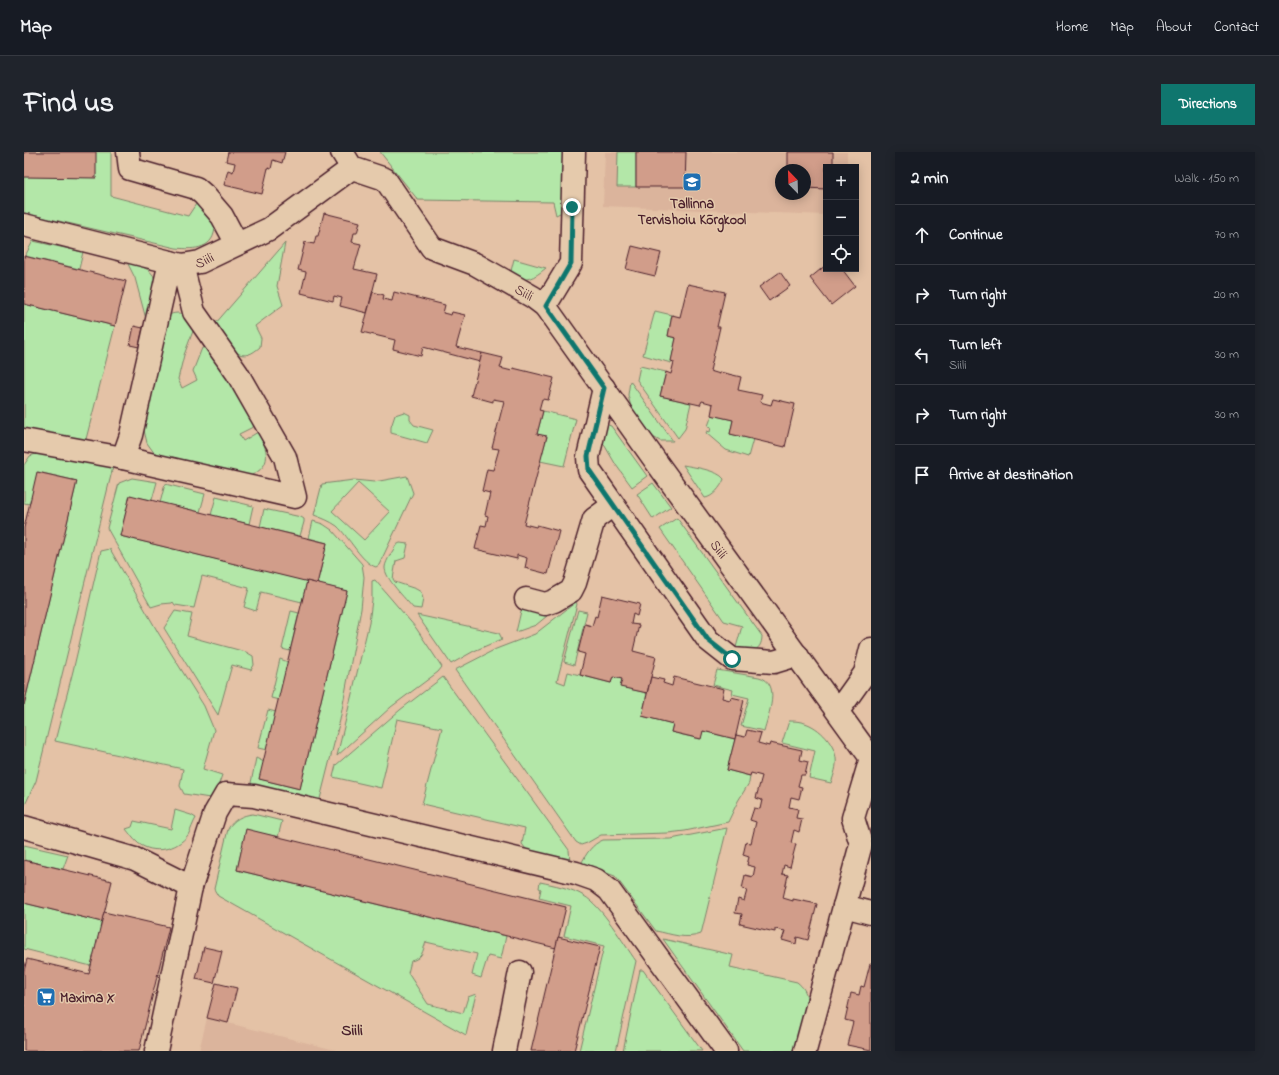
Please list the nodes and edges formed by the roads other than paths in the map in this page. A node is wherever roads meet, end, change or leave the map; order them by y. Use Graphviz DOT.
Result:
graph roads {
  1 [pos="128,152"];
  2 [pos="574,152"];
  3 [pos="347,160"];
  4 [pos="24,225"];
  5 [pos="237,244"];
  6 [pos="176,263"];
  7 [pos="546,306"];
  8 [pos="604,388"];
  9 [pos="24,440"];
  10 [pos="123,458"];
  11 [pos="613,505"];
  12 [pos="526,599"];
  13 [pos="871,649"];
  14 [pos="797,655"];
  15 [pos="838,712"];
  16 [pos="871,758"];
  17 [pos="24,827"];
  18 [pos="866,852"];
  19 [pos="191,887"];
  20 [pos="844,906"];
  21 [pos="871,913"];
  22 [pos="520,972"];
  23 [pos="156,1051"];
  24 [pos="504,1051"];
  25 [pos="726,1051"];
  26 [pos="805,1051"];
  1 -- 5 [label="street"];
  2 -- 7 [label="street"];
  3 -- 5 [label="street, Siili"];
  3 -- 7 [label="street, Siili"];
  4 -- 6 [label="street, Siili"];
  5 -- 6 [label="street, Siili"];
  6 -- 10 [label="street"];
  6 -- 10 [label="street"];
  7 -- 8 [label="street, Siili"];
  8 -- 11 [label="street"];
  8 -- 14 [label="street, Siili"];
  9 -- 10 [label="street"];
  11 -- 12 [label="street"];
  11 -- 14 [label="street"];
  13 -- 15 [label="street"];
  14 -- 15 [label="street, Siili"];
  15 -- 16 [label="street, Siili"];
  16 -- 18 [label="street"];
  17 -- 19 [label="street"];
  18 -- 20 [label="street"];
  19 -- 23 [label="street"];
  19 -- 25 [label="street"];
  20 -- 21 [label="street"];
  20 -- 26 [label="street"];
  22 -- 24 [label="street"];
}
